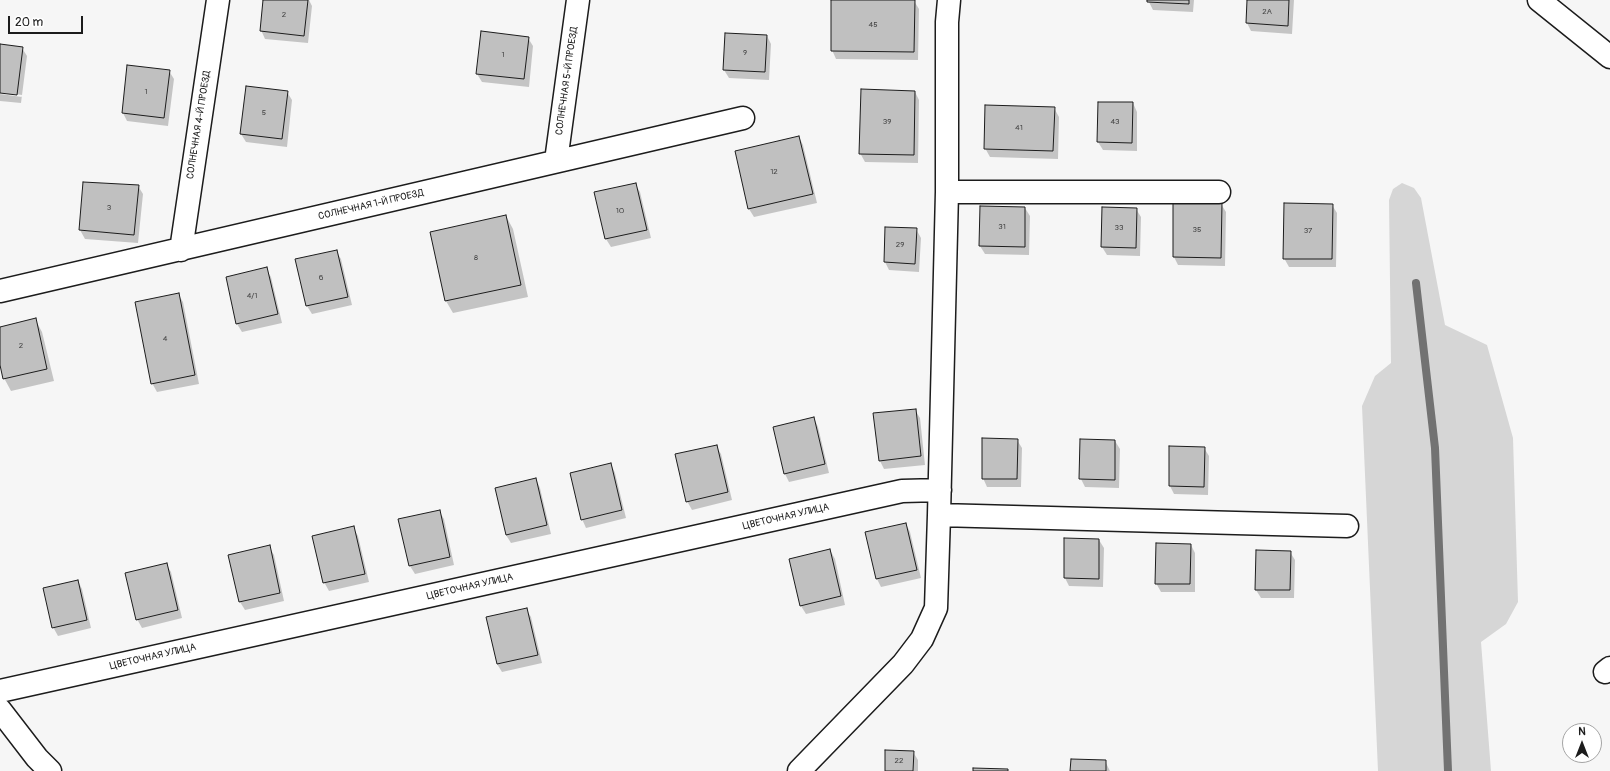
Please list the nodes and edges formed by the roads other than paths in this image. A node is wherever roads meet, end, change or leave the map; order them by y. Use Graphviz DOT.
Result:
graph roads {
  1 [pos="218,0"];
  2 [pos="578,0"];
  3 [pos="949,0"];
  4 [pos="1539,0"];
  5 [pos="1610,57"];
  6 [pos="743,118"];
  7 [pos="556,161"];
  8 [pos="947,192"];
  9 [pos="1219,192"];
  10 [pos="181,250"];
  11 [pos="0,291"];
  12 [pos="940,490"];
  13 [pos="939,515"];
  14 [pos="1347,526"];
  15 [pos="0,691"];
  16 [pos="0,710"];
  17 [pos="50,771"];
  18 [pos="799,771"];
  1 -- 10 [label="street, СОЛНЕЧНАЯ 4-Й ПРОЕЗД"];
  2 -- 7 [label="street, СОЛНЕЧНАЯ 5-Й ПРОЕЗД"];
  3 -- 8 [label="street"];
  4 -- 5 [label="street"];
  6 -- 7 [label="street, СОЛНЕЧНАЯ 1-Й ПРОЕЗД"];
  7 -- 10 [label="street, СОЛНЕЧНАЯ 1-Й ПРОЕЗД"];
  8 -- 9 [label="street"];
  8 -- 12 [label="street"];
  10 -- 11 [label="street, СОЛНЕЧНАЯ 1-Й ПРОЕЗД"];
  12 -- 13 [label="street"];
  12 -- 15 [label="street, ЦВЕТОЧНАЯ УЛИЦА"];
  13 -- 14 [label="street"];
  13 -- 18 [label="street"];
  16 -- 17 [label="street"];
}
